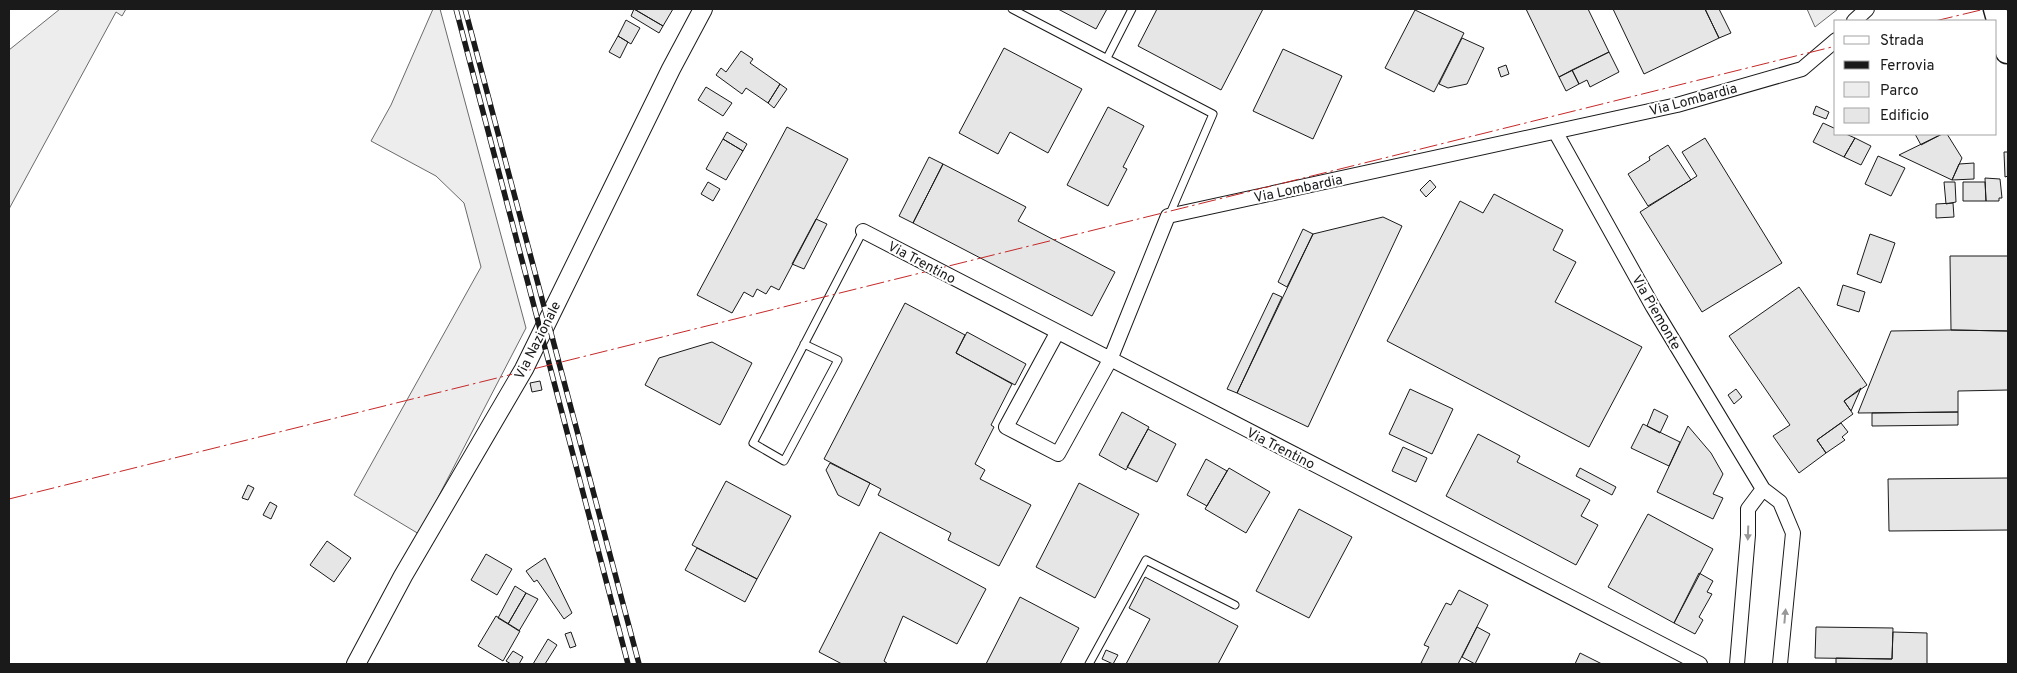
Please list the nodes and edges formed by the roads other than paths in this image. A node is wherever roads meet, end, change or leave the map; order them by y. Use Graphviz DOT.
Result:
graph roads {
  1 [pos="703,9"];
  2 [pos="1012,9"];
  3 [pos="1132,9"];
  4 [pos="1977,9"];
  5 [pos="1995,9"];
  6 [pos="1987,20"];
  7 [pos="1997,34"];
  8 [pos="1834,42"];
  9 [pos="2008,53"];
  10 [pos="1107,58"];
  11 [pos="1556,133"];
  12 [pos="1168,216"];
  13 [pos="863,231"];
  14 [pos="1058,333"];
  15 [pos="804,344"];
  16 [pos="1110,360"];
  17 [pos="1763,489"];
  18 [pos="1235,605"];
  19 [pos="356,664"];
  20 [pos="1089,664"];
  21 [pos="1700,664"];
  22 [pos="1737,664"];
  23 [pos="1780,664"];
  1 -- 19 [label="street, Via Nazionale"];
  2 -- 10 [label="lane"];
  3 -- 10 [label="lane"];
  4 -- 6 [label="main road"];
  5 -- 9 [label="main road"];
  7 -- 9 [label="main road"];
  8 -- 11 [label="street, Via Lombardia"];
  10 -- 12 [label="lane"];
  11 -- 12 [label="street, Via Lombardia"];
  11 -- 17 [label="street, Via Piemonte"];
  12 -- 16 [label="street"];
  13 -- 14 [label="street, Via Trentino"];
  13 -- 15 [label="lane"];
  14 -- 16 [label="street, Via Trentino"];
  14 -- 16 [label="street"];
  15 -- 15 [label="lane"];
  16 -- 21 [label="street, Via Trentino"];
  17 -- 22 [label="street, one-way"];
  23 -- 17 [label="street, Via Piemonte, one-way"];
  18 -- 20 [label="lane"];
}
